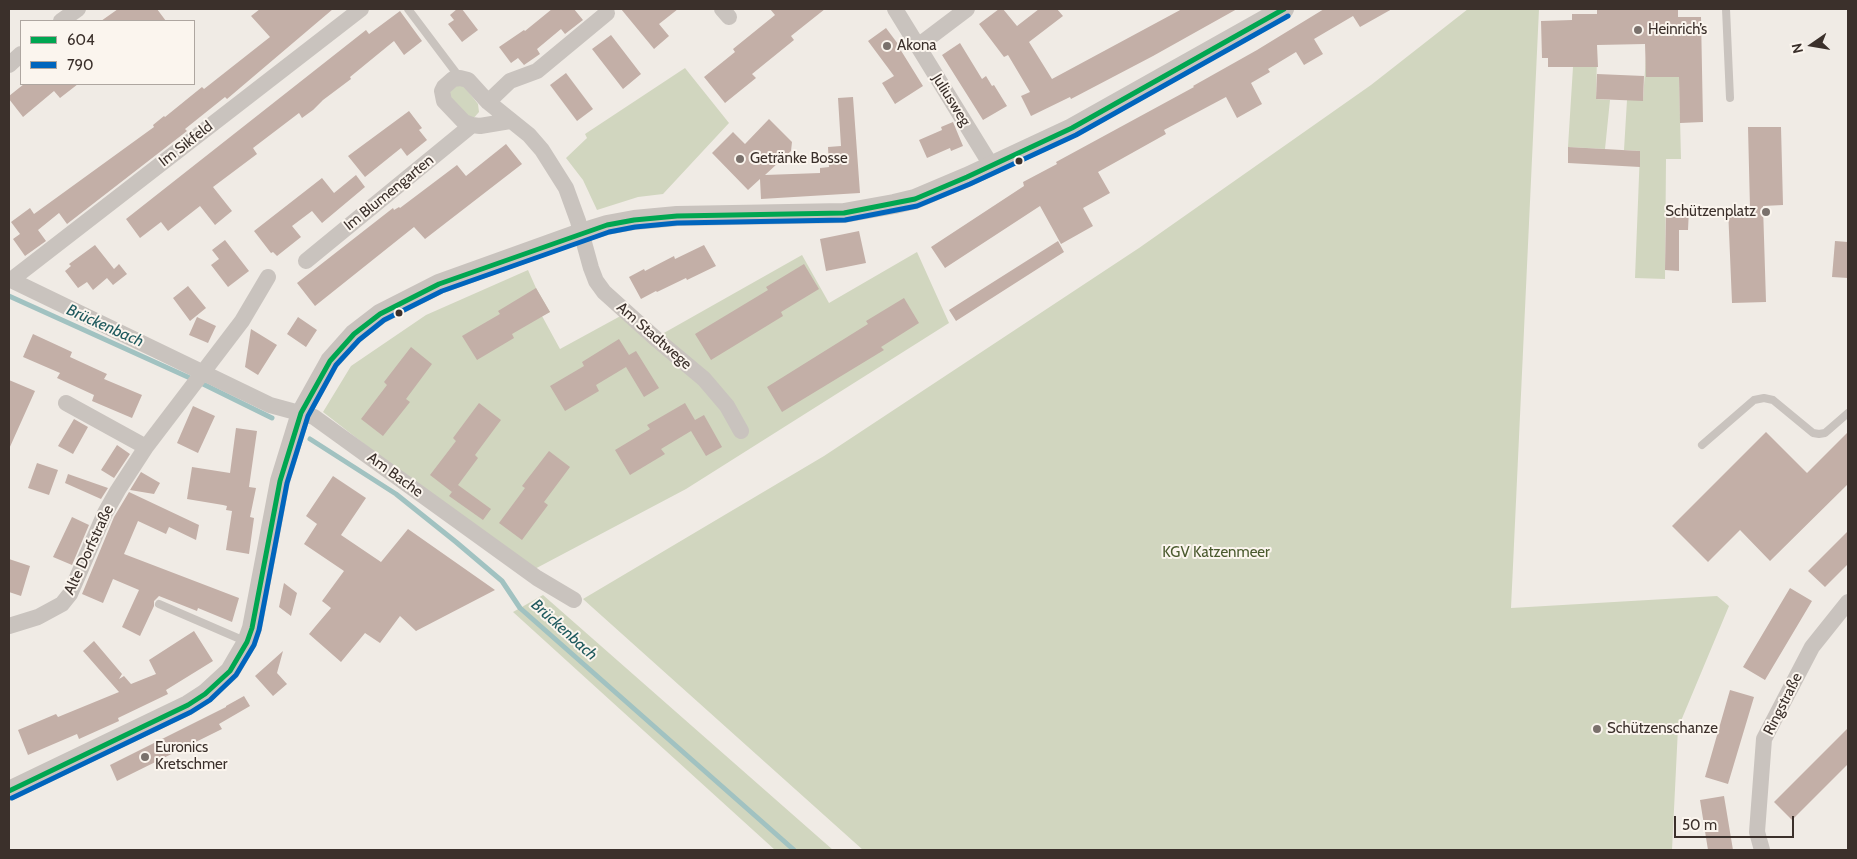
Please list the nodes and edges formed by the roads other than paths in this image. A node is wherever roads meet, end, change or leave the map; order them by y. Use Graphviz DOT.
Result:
graph roads {
  1 [pos="78,9"];
  2 [pos="362,9"];
  3 [pos="408,9"];
  4 [pos="895,9"];
  5 [pos="967,9"];
  6 [pos="1284,9"];
  7 [pos="1726,9"];
  8 [pos="607,13"];
  9 [pos="62,20"];
  10 [pos="918,46"];
  11 [pos="20,55"];
  12 [pos="9,65"];
  13 [pos="460,78"];
  14 [pos="1730,98"];
  15 [pos="488,102"];
  16 [pos="510,121"];
  17 [pos="472,125"];
  18 [pos="991,165"];
  19 [pos="581,233"];
  20 [pos="306,261"];
  21 [pos="268,277"];
  22 [pos="10,279"];
  23 [pos="204,372"];
  24 [pos="66,403"];
  25 [pos="301,413"];
  26 [pos="1848,414"];
  27 [pos="742,431"];
  28 [pos="1702,445"];
  29 [pos="146,447"];
  30 [pos="574,600"];
  31 [pos="1848,602"];
  32 [pos="159,604"];
  33 [pos="9,626"];
  34 [pos="246,642"];
  35 [pos="9,791"];
  36 [pos="1762,850"];
  1 -- 9 [label="street"];
  2 -- 22 [label="street, Im Sikfeld"];
  3 -- 13 [label="lane"];
  4 -- 10 [label="street, Juliusweg"];
  5 -- 10 [label="street"];
  6 -- 18 [label="street"];
  7 -- 14 [label="lane"];
  8 -- 15 [label="street"];
  10 -- 18 [label="street, Juliusweg"];
  11 -- 12 [label="street"];
  13 -- 15 [label="street"];
  13 -- 17 [label="street"];
  15 -- 16 [label="street"];
  16 -- 17 [label="street"];
  16 -- 19 [label="street"];
  17 -- 20 [label="street, Im Blumengarten"];
  18 -- 19 [label="street"];
  19 -- 25 [label="street"];
  19 -- 27 [label="street, Am Stadtwege"];
  21 -- 23 [label="street"];
  22 -- 23 [label="street, Am Bache"];
  23 -- 25 [label="street, Am Bache"];
  23 -- 29 [label="street, Alte Dorfstraße"];
  24 -- 29 [label="street"];
  25 -- 30 [label="street, Am Bache"];
  25 -- 34 [label="street"];
  26 -- 28 [label="lane"];
  29 -- 33 [label="street, Alte Dorfstraße"];
  31 -- 36 [label="street, Ringstraße"];
  32 -- 34 [label="lane"];
  34 -- 35 [label="street"];
}
